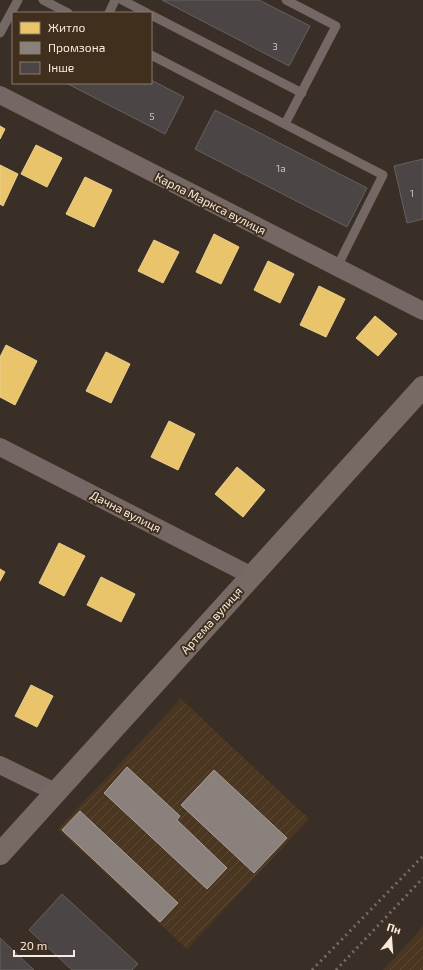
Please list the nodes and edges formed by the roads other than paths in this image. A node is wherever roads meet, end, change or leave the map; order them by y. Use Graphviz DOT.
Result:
graph roads {
  1 [pos="18,0"];
  2 [pos="43,0"];
  3 [pos="115,0"];
  4 [pos="122,0"];
  5 [pos="286,0"];
  6 [pos="66,12"];
  7 [pos="109,12"];
  8 [pos="145,12"];
  9 [pos="152,16"];
  10 [pos="0,33"];
  11 [pos="152,57"];
  12 [pos="302,93"];
  13 [pos="0,96"];
  14 [pos="285,124"];
  15 [pos="337,268"];
  16 [pos="423,311"];
  17 [pos="423,387"];
  18 [pos="0,447"];
  19 [pos="252,576"];
  20 [pos="0,764"];
  21 [pos="55,792"];
  22 [pos="0,854"];
  1 -- 10 [label="lane"];
  2 -- 6 [label="lane"];
  3 -- 7 [label="lane"];
  4 -- 8 [label="lane"];
  5 -- 12 [label="lane"];
  9 -- 12 [label="lane"];
  11 -- 14 [label="lane"];
  12 -- 14 [label="lane"];
  13 -- 15 [label="street, Карла Маркса вулиця"];
  14 -- 15 [label="lane"];
  15 -- 16 [label="street, Карла Маркса вулиця"];
  17 -- 19 [label="main road, Артема вулиця"];
  18 -- 19 [label="street, Дачна вулиця"];
  19 -- 21 [label="main road, Артема вулиця"];
  20 -- 21 [label="street"];
  21 -- 22 [label="main road, Артема вулиця"];
}
